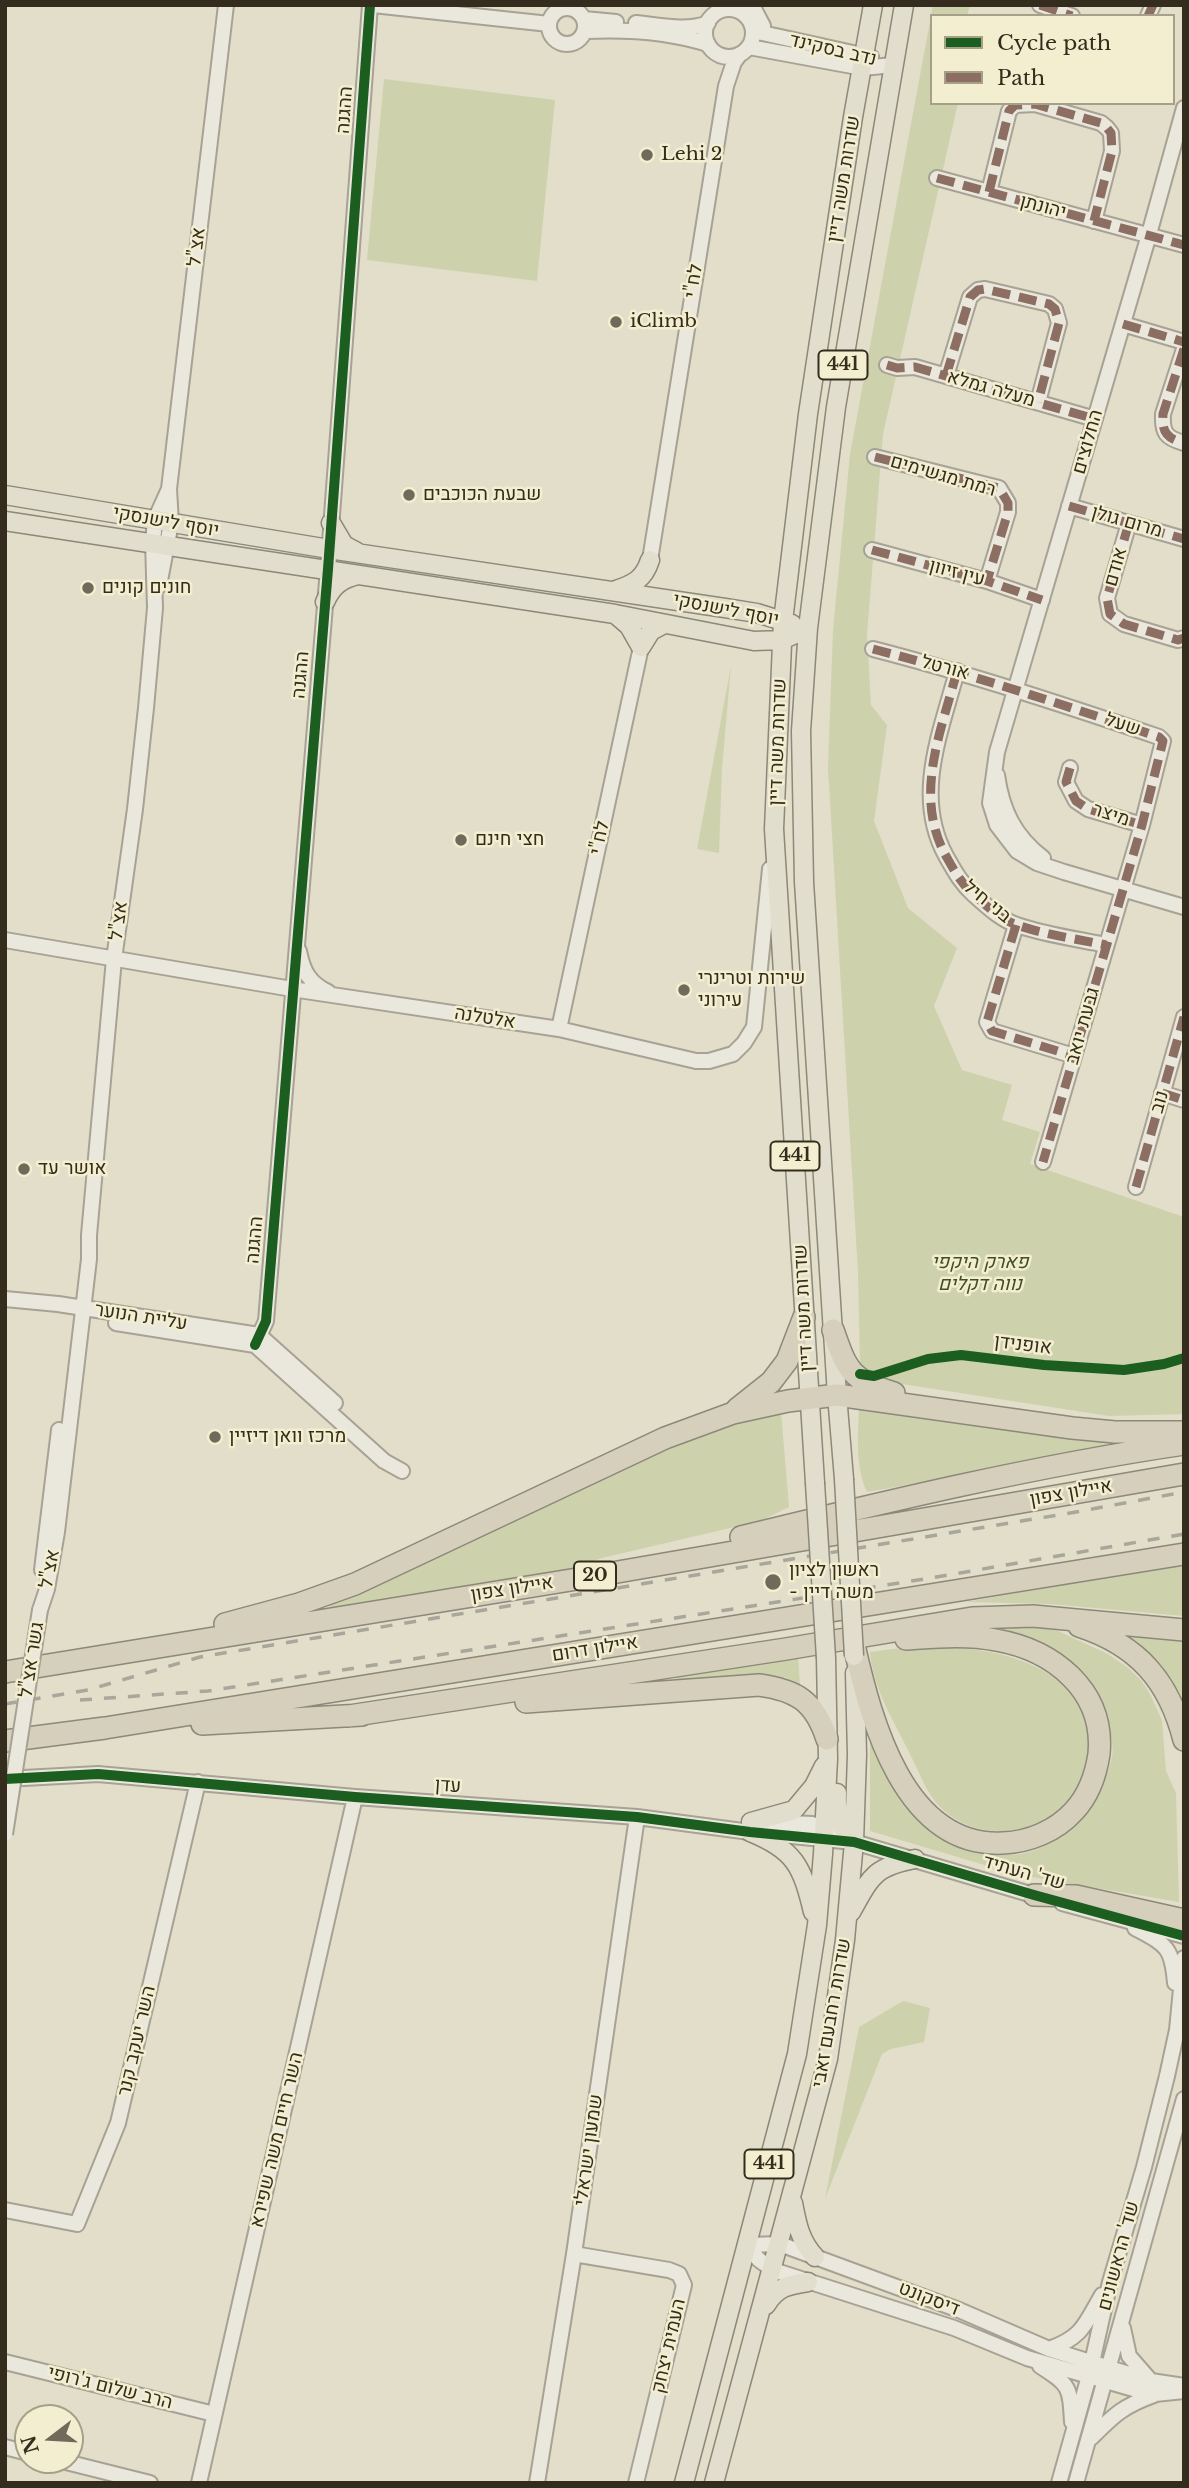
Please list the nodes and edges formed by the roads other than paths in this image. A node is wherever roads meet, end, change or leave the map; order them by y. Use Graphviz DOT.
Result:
graph roads {
  1 [pos="226,5"];
  2 [pos="371,5"];
  3 [pos="873,5"];
  4 [pos="904,5"];
  5 [pos="1040,5"];
  6 [pos="565,6"];
  7 [pos="739,7"];
  8 [pos="1066,14"];
  9 [pos="583,17"];
  10 [pos="708,23"];
  11 [pos="549,24"];
  12 [pos="753,31"];
  13 [pos="781,38"];
  14 [pos="712,48"];
  15 [pos="744,51"];
  16 [pos="864,61"];
  17 [pos="893,65"];
  18 [pos="726,86"];
  19 [pos="1015,105"];
  20 [pos="1038,105"];
  21 [pos="1184,108"];
  22 [pos="1181,126"];
  23 [pos="939,178"];
  24 [pos="989,192"];
  25 [pos="1094,221"];
  26 [pos="1149,236"];
  27 [pos="1184,245"];
  28 [pos="1123,324"];
  29 [pos="1184,342"];
  30 [pos="1184,349"];
  31 [pos="890,366"];
  32 [pos="946,376"];
  33 [pos="1038,402"];
  34 [pos="1095,419"];
  35 [pos="1184,443"];
  36 [pos="881,458"];
  37 [pos="5,495"];
  38 [pos="1069,506"];
  39 [pos="5,521"];
  40 [pos="163,521"];
  41 [pos="331,523"];
  42 [pos="1129,523"];
  43 [pos="1184,539"];
  44 [pos="161,543"];
  45 [pos="329,549"];
  46 [pos="872,550"];
  47 [pos="360,554"];
  48 [pos="650,560"];
  49 [pos="328,569"];
  50 [pos="362,574"];
  51 [pos="987,581"];
  52 [pos="614,591"];
  53 [pos="668,599"];
  54 [pos="1042,600"];
  55 [pos="325,602"];
  56 [pos="615,614"];
  57 [pos="783,621"];
  58 [pos="664,624"];
  59 [pos="808,628"];
  60 [pos="1184,639"];
  61 [pos="782,640"];
  62 [pos="641,648"];
  63 [pos="873,649"];
  64 [pos="957,671"];
  65 [pos="1015,689"];
  66 [pos="1070,768"];
  67 [pos="1142,825"];
  68 [pos="774,829"];
  69 [pos="1122,889"];
  70 [pos="1184,907"];
  71 [pos="1016,925"];
  72 [pos="5,940"];
  73 [pos="296,940"];
  74 [pos="1106,945"];
  75 [pos="114,959"];
  76 [pos="292,989"];
  77 [pos="335,996"];
  78 [pos="1184,1017"];
  79 [pos="559,1029"];
  80 [pos="1074,1056"];
  81 [pos="1162,1093"];
  82 [pos="1184,1100"];
  83 [pos="1043,1162"];
  84 [pos="1136,1187"];
  85 [pos="5,1299"];
  86 [pos="78,1312"];
  87 [pos="804,1317"];
  88 [pos="833,1330"];
  89 [pos="257,1340"];
  90 [pos="837,1395"];
  91 [pos="808,1398"];
  92 [pos="953,1412"];
  93 [pos="733,1413"];
  94 [pos="1184,1432"];
  95 [pos="1184,1444"];
  96 [pos="402,1471"];
  97 [pos="1184,1474"];
  98 [pos="1184,1554"];
  99 [pos="577,1579"];
  100 [pos="40,1610"];
  101 [pos="1050,1617"];
  102 [pos="1184,1630"];
  103 [pos="786,1649"];
  104 [pos="855,1652"];
  105 [pos="826,1658"];
  106 [pos="48,1665"];
  107 [pos="5,1672"];
  108 [pos="349,1716"];
  109 [pos="105,1728"];
  110 [pos="1184,1740"];
  111 [pos="5,1741"];
  112 [pos="827,1749"];
  113 [pos="5,1779"];
  114 [pos="198,1782"];
  115 [pos="355,1797"];
  116 [pos="637,1817"];
  117 [pos="751,1827"];
  118 [pos="5,1834"];
  119 [pos="825,1834"];
  120 [pos="854,1842"];
  121 [pos="915,1859"];
  122 [pos="1034,1895"];
  123 [pos="1116,1917"];
  124 [pos="847,1918"];
  125 [pos="1184,1920"];
  126 [pos="817,1926"];
  127 [pos="1184,1936"];
  128 [pos="1184,1958"];
  129 [pos="1177,2030"];
  130 [pos="1184,2099"];
  131 [pos="792,2198"];
  132 [pos="5,2210"];
  133 [pos="780,2244"];
  134 [pos="748,2245"];
  135 [pos="574,2254"];
  136 [pos="815,2257"];
  137 [pos="773,2270"];
  138 [pos="808,2282"];
  139 [pos="1110,2282"];
  140 [pos="762,2311"];
  141 [pos="1122,2321"];
  142 [pos="1049,2350"];
  143 [pos="1027,2358"];
  144 [pos="5,2362"];
  145 [pos="1090,2369"];
  146 [pos="1107,2373"];
  147 [pos="1153,2387"];
  148 [pos="1184,2388"];
  149 [pos="215,2414"];
  150 [pos="1073,2437"];
  151 [pos="1090,2439"];
  152 [pos="84,2466"];
  153 [pos="150,2483"];
  154 [pos="199,2483"];
  155 [pos="537,2483"];
  156 [pos="636,2483"];
  157 [pos="684,2483"];
  158 [pos="714,2483"];
  159 [pos="1059,2483"];
  160 [pos="1076,2483"];
  1 -- 40 [label="street, אצ\"ל"];
  2 -- 11 [label="street"];
  2 -- 41 [label="street, ההגנה"];
  3 -- 16 [label="main road, שדרות משה דיין / 441"];
  4 -- 17 [label="main road, שדרות משה דיין / 441"];
  5 -- 8 [label="street"];
  6 -- 9 [label="street"];
  6 -- 11 [label="street"];
  7 -- 10 [label="street"];
  7 -- 12 [label="street"];
  7 -- 13 [label="street"];
  9 -- 10 [label="street"];
  9 -- 11 [label="street"];
  9 -- 14 [label="street"];
  10 -- 14 [label="street"];
  12 -- 13 [label="street, נדב בסקינד"];
  12 -- 15 [label="street"];
  13 -- 16 [label="street, נדב בסקינד"];
  14 -- 15 [label="street"];
  14 -- 18 [label="street, לח\"י"];
  15 -- 16 [label="street, נדב בסקינד"];
  15 -- 18 [label="street, לח\"י"];
  16 -- 17 [label="street, נדב בסקינד"];
  16 -- 57 [label="main road, שדרות משה דיין / 441"];
  17 -- 59 [label="main road, שדרות משה דיין / 441"];
  18 -- 48 [label="street, לח\"י"];
  19 -- 24 [label="street"];
  20 -- 25 [label="street"];
  21 -- 22 [label="street, החלוצים"];
  22 -- 26 [label="street, החלוצים"];
  23 -- 24 [label="street, יהונתן"];
  24 -- 25 [label="street, יהונתן"];
  25 -- 26 [label="street, יהונתן"];
  26 -- 27 [label="street, יהונתן"];
  26 -- 28 [label="street, החלוצים"];
  28 -- 29 [label="street"];
  28 -- 34 [label="street, החלוצים"];
  30 -- 35 [label="street"];
  31 -- 32 [label="street, מעלה גמלא"];
  32 -- 33 [label="street, מעלה גמלא"];
  32 -- 33 [label="street"];
  33 -- 34 [label="street, מעלה גמלא"];
  34 -- 38 [label="street, החלוצים"];
  36 -- 51 [label="street, רמת מגשימים"];
  37 -- 40 [label="main road, יוסף לישנסקי"];
  38 -- 42 [label="street, מרום גולן"];
  38 -- 54 [label="street, החלוצים"];
  39 -- 44 [label="main road, יוסף לישנסקי"];
  40 -- 44 [label="street, אצ\"ל"];
  40 -- 45 [label="main road, יוסף לישנסקי"];
  41 -- 45 [label="street, ההגנה"];
  41 -- 47 [label="main road"];
  42 -- 43 [label="street, מרום גולן"];
  42 -- 60 [label="street, אודם"];
  44 -- 49 [label="main road, יוסף לישנסקי"];
  44 -- 75 [label="street, אצ\"ל"];
  45 -- 47 [label="main road, יוסף לישנסקי"];
  45 -- 49 [label="street, ההגנה"];
  46 -- 51 [label="street, עין זיוון"];
  47 -- 52 [label="main road, יוסף לישנסקי"];
  48 -- 52 [label="main road"];
  48 -- 53 [label="main road"];
  49 -- 50 [label="main road, יוסף לישנסקי"];
  49 -- 55 [label="street, ההגנה"];
  50 -- 55 [label="main road"];
  50 -- 56 [label="main road, יוסף לישנסקי"];
  51 -- 54 [label="street, עין זיוון"];
  52 -- 53 [label="main road, יוסף לישנסקי"];
  53 -- 57 [label="main road, יוסף לישנסקי"];
  54 -- 65 [label="street, החלוצים"];
  55 -- 73 [label="street, ההגנה"];
  56 -- 58 [label="main road, יוסף לישנסקי"];
  56 -- 62 [label="main road"];
  57 -- 59 [label="main road, יוסף לישנסקי"];
  57 -- 61 [label="main road, שדרות משה דיין / 441"];
  58 -- 61 [label="main road, יוסף לישנסקי"];
  58 -- 62 [label="main road"];
  59 -- 61 [label="main road, יוסף לישנסקי"];
  59 -- 88 [label="main road, שדרות משה דיין / 441"];
  61 -- 68 [label="main road, שדרות משה דיין / 441"];
  62 -- 79 [label="street, לח\"י"];
  63 -- 64 [label="street, אורטל"];
  64 -- 65 [label="street, אורטל"];
  64 -- 71 [label="street, בני חיל"];
  65 -- 67 [label="street, שעל"];
  65 -- 69 [label="street, החלוצים"];
  66 -- 67 [label="street, מיצר"];
  67 -- 69 [label="street, שעל"];
  68 -- 79 [label="street, אלטלנה"];
  68 -- 87 [label="main road, שדרות משה דיין / 441"];
  69 -- 70 [label="street, החלוצים"];
  69 -- 74 [label="street, גבעת יואב"];
  71 -- 74 [label="street, בני חיל"];
  71 -- 80 [label="street"];
  72 -- 75 [label="street, אלטלנה"];
  73 -- 76 [label="street, ההגנה"];
  73 -- 77 [label="street"];
  74 -- 80 [label="street, גבעת יואב"];
  75 -- 76 [label="street, אלטלנה"];
  75 -- 86 [label="street, אצ\"ל"];
  76 -- 77 [label="street, אלטלנה"];
  76 -- 89 [label="street, ההגנה"];
  77 -- 79 [label="street, אלטלנה"];
  78 -- 81 [label="street, נוב"];
  80 -- 83 [label="street, גבעת יואב"];
  81 -- 82 [label="street"];
  81 -- 84 [label="street, נוב"];
  85 -- 86 [label="street, עליית הנוער"];
  86 -- 89 [label="street, עליית הנוער"];
  86 -- 100 [label="street, אצ\"ל"];
  87 -- 91 [label="main road, שדרות משה דיין / 441"];
  87 -- 93 [label="highway"];
  88 -- 90 [label="main road, שדרות משה דיין / 441"];
  88 -- 92 [label="highway"];
  89 -- 96 [label="street"];
  90 -- 91 [label="highway"];
  90 -- 92 [label="highway"];
  90 -- 104 [label="main road, שדרות משה דיין / 441, bridge"];
  91 -- 93 [label="highway"];
  91 -- 105 [label="main road, שדרות משה דיין / 441, bridge"];
  92 -- 94 [label="highway"];
  93 -- 106 [label="highway"];
  95 -- 99 [label="highway"];
  97 -- 99 [label="highway, איילון צפון / 20"];
  98 -- 109 [label="highway, איילון דרום"];
  99 -- 106 [label="highway, איילון צפון / 20"];
  100 -- 118 [label="street, גשר אצ\"ל, bridge"];
  101 -- 102 [label="highway"];
  101 -- 103 [label="highway"];
  101 -- 110 [label="highway"];
  103 -- 104 [label="highway"];
  103 -- 108 [label="highway"];
  104 -- 120 [label="main road, שדרות רחבעם זאבי / 441"];
  105 -- 112 [label="main road, שדרות רחבעם זאבי / 441"];
  105 -- 120 [label="main road, 441"];
  106 -- 107 [label="highway, איילון צפון / 20"];
  108 -- 109 [label="highway"];
  108 -- 112 [label="highway"];
  109 -- 111 [label="highway, איילון דרום"];
  112 -- 117 [label="main road"];
  112 -- 119 [label="main road, שדרות רחבעם זאבי / 441"];
  113 -- 114 [label="street, עדן"];
  114 -- 115 [label="street, עדן"];
  114 -- 132 [label="street, השר יעקב קנר"];
  115 -- 116 [label="street, עדן"];
  115 -- 149 [label="street, השר חיים משה שפירא"];
  116 -- 117 [label="street, עדן"];
  116 -- 135 [label="street, שמעון ישראלי"];
  117 -- 119 [label="street, עדן"];
  117 -- 126 [label="main road"];
  119 -- 120 [label="street, עדן"];
  119 -- 126 [label="main road, שדרות רחבעם זאבי / 441"];
  120 -- 121 [label="street, שד' העתיד"];
  120 -- 124 [label="main road, שדרות רחבעם זאבי / 441"];
  121 -- 122 [label="street, שד' העתיד"];
  121 -- 124 [label="main road"];
  122 -- 123 [label="street, שד' העתיד"];
  122 -- 125 [label="highway"];
  123 -- 127 [label="street, שד' העתיד"];
  123 -- 129 [label="street"];
  124 -- 131 [label="main road, שדרות רחבעם זאבי / 441"];
  126 -- 134 [label="main road, שדרות רחבעם זאבי / 441"];
  128 -- 129 [label="street"];
  129 -- 139 [label="street, שד' הראשונים"];
  130 -- 141 [label="street, שד' הראשונים"];
  131 -- 133 [label="main road, שדרות רחבעם זאבי / 441"];
  131 -- 136 [label="main road"];
  133 -- 134 [label="street, דיסקונט"];
  133 -- 136 [label="street, דיסקונט"];
  133 -- 137 [label="main road, שדרות רחבעם זאבי / 441"];
  134 -- 137 [label="street"];
  134 -- 157 [label="main road, שדרות רחבעם זאבי / 441"];
  135 -- 155 [label="street, שמעון ישראלי"];
  135 -- 156 [label="street, העמית יצחק"];
  136 -- 142 [label="street, דיסקונט"];
  137 -- 138 [label="street, דיסקונט"];
  137 -- 140 [label="main road, שדרות רחבעם זאבי / 441"];
  138 -- 140 [label="main road"];
  138 -- 143 [label="street, דיסקונט"];
  139 -- 142 [label="street"];
  139 -- 145 [label="street, שד' הראשונים"];
  140 -- 158 [label="main road, שדרות רחבעם זאבי / 441"];
  141 -- 146 [label="street, שד' הראשונים"];
  141 -- 147 [label="street"];
  142 -- 145 [label="street, דיסקונט"];
  143 -- 145 [label="street"];
  143 -- 150 [label="street"];
  144 -- 149 [label="street, הרב שלום ג'רופי"];
  145 -- 146 [label="street, דיסקונט"];
  145 -- 150 [label="street, שד' הראשונים"];
  146 -- 147 [label="street, דיסקונט"];
  146 -- 151 [label="street, שד' הראשונים"];
  147 -- 148 [label="street"];
  147 -- 151 [label="street"];
  149 -- 154 [label="street, השר חיים משה שפירא"];
  150 -- 159 [label="street, שד' הראשונים"];
  151 -- 160 [label="street, שד' הראשונים"];
  152 -- 153 [label="street"];
}
